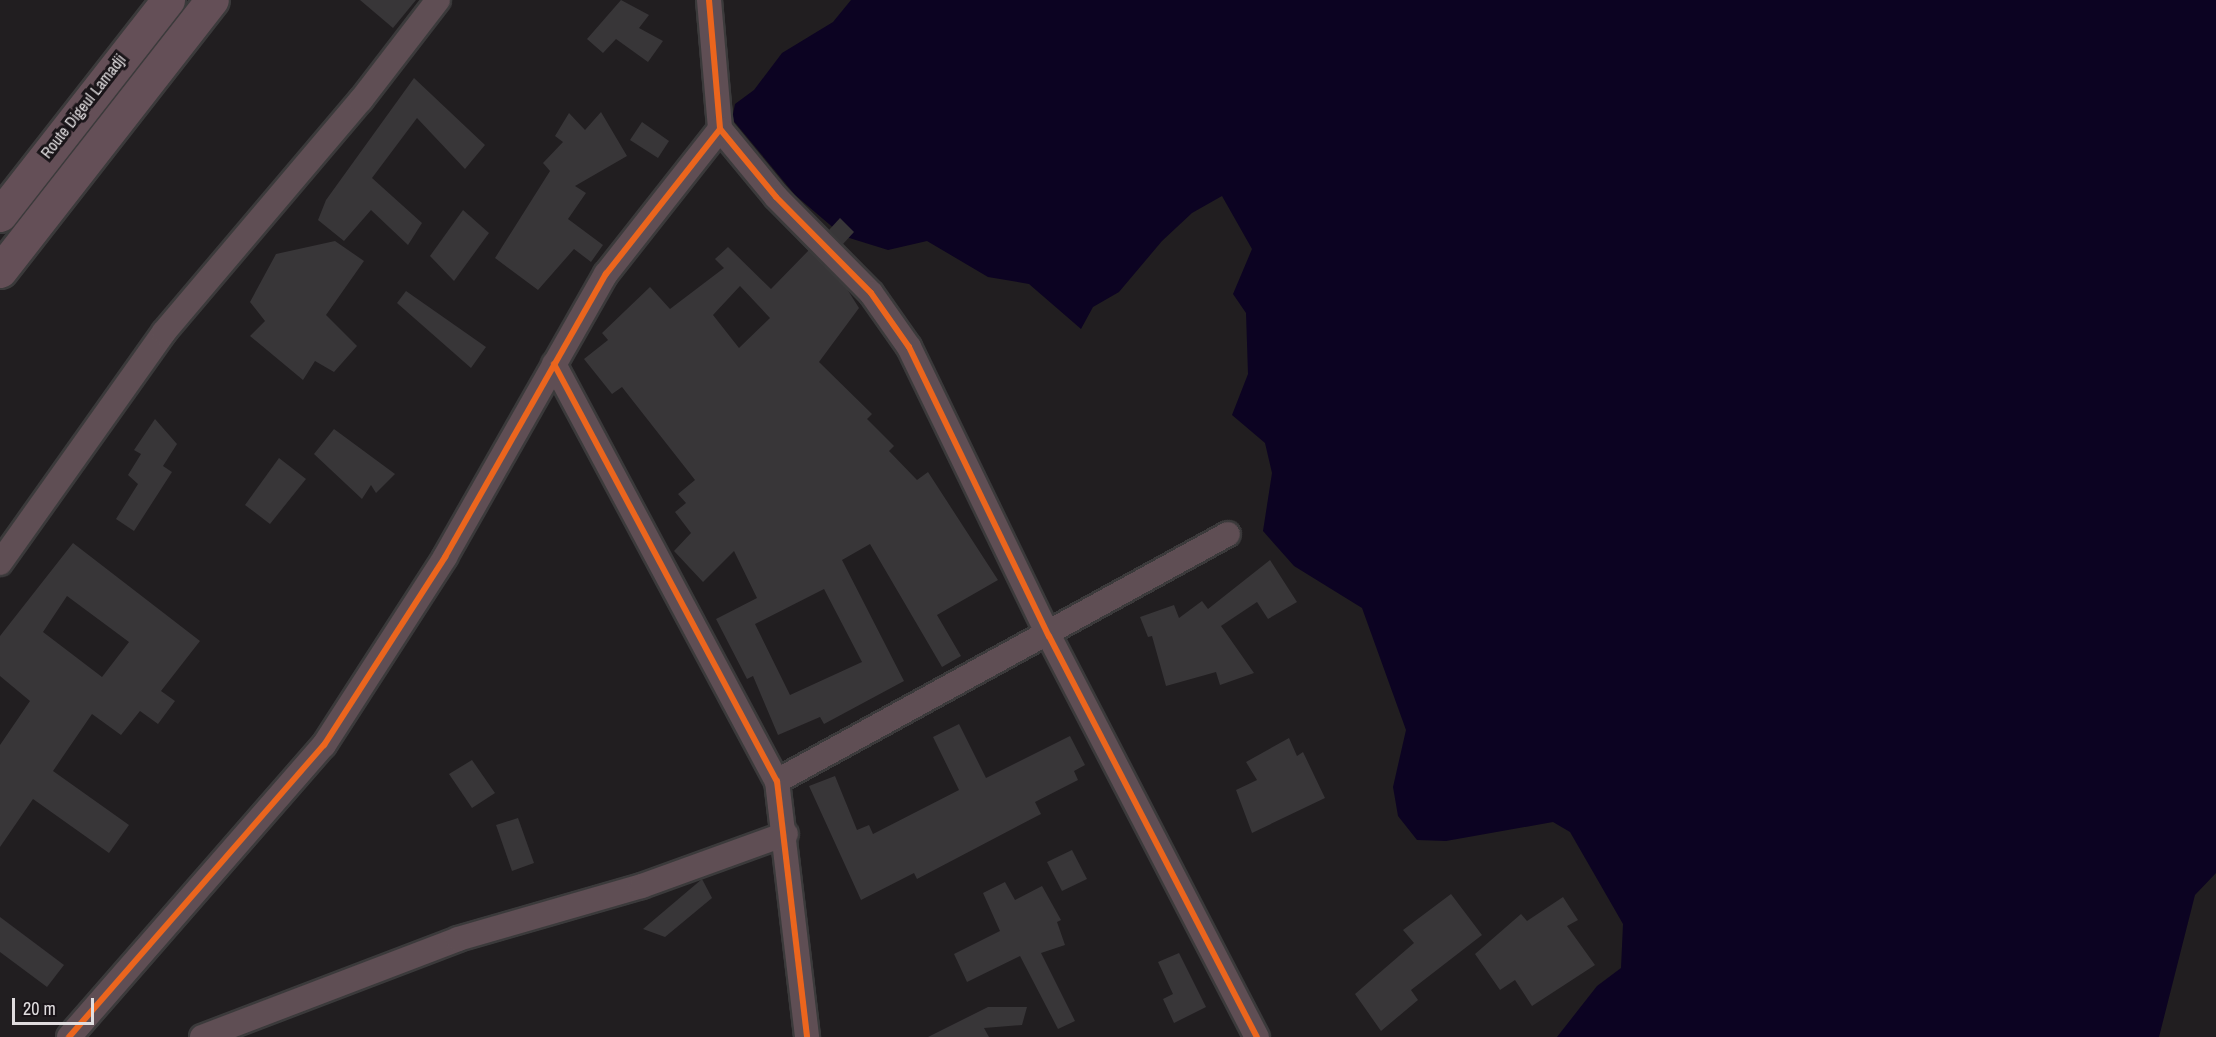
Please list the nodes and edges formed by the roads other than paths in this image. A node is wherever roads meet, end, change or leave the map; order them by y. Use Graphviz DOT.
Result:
graph roads {
  1 [pos="168,0"];
  2 [pos="212,0"];
  3 [pos="438,0"];
  4 [pos="709,0"];
  5 [pos="720,129"];
  6 [pos="0,214"];
  7 [pos="0,271"];
  8 [pos="554,364"];
  9 [pos="1228,534"];
  10 [pos="0,563"];
  11 [pos="1049,636"];
  12 [pos="777,780"];
  13 [pos="786,834"];
  14 [pos="69,1037"];
  15 [pos="202,1037"];
  16 [pos="807,1037"];
  17 [pos="1257,1037"];
  1 -- 6 [label="main road, Route Digeul Lamadji"];
  2 -- 7 [label="main road"];
  3 -- 10 [label="street"];
  4 -- 5 [label="street"];
  5 -- 8 [label="street"];
  5 -- 11 [label="street"];
  8 -- 12 [label="street"];
  8 -- 14 [label="street"];
  9 -- 11 [label="street"];
  11 -- 12 [label="street"];
  11 -- 17 [label="street"];
  12 -- 13 [label="street"];
  13 -- 15 [label="street"];
  13 -- 16 [label="street"];
}
